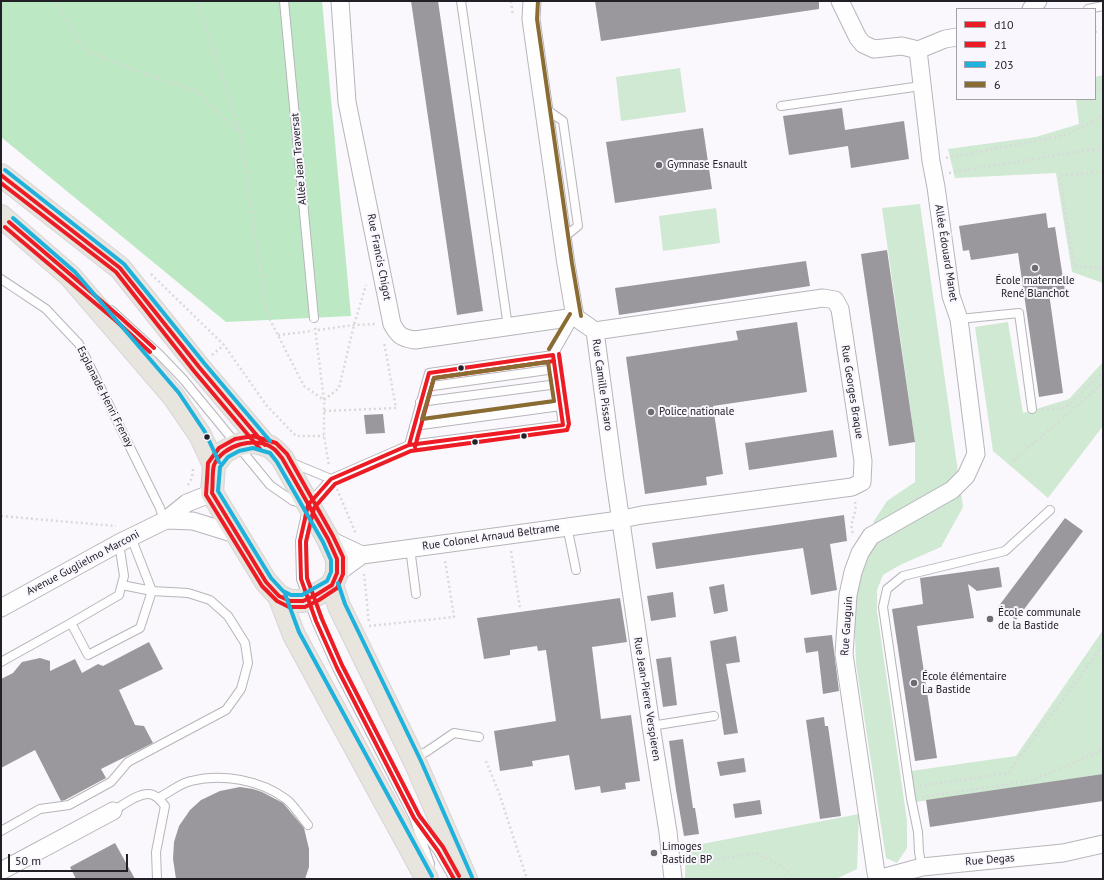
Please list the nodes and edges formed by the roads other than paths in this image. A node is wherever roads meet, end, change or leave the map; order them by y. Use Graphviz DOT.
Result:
graph roads {
  1 [pos="284,1"];
  2 [pos="340,1"];
  3 [pos="461,1"];
  4 [pos="532,1"];
  5 [pos="840,1"];
  6 [pos="1103,6"];
  7 [pos="1093,8"];
  8 [pos="956,37"];
  9 [pos="918,50"];
  10 [pos="921,86"];
  11 [pos="781,106"];
  12 [pos="1,175"];
  13 [pos="1,216"];
  14 [pos="70,276"];
  15 [pos="1,279"];
  16 [pos="575,317"];
  17 [pos="314,318"];
  18 [pos="959,319"];
  19 [pos="508,327"];
  20 [pos="595,332"];
  21 [pos="553,354"];
  22 [pos="556,370"];
  23 [pos="558,384"];
  24 [pos="425,387"];
  25 [pos="420,402"];
  26 [pos="561,406"];
  27 [pos="1032,409"];
  28 [pos="414,426"];
  29 [pos="237,445"];
  30 [pos="265,445"];
  31 [pos="409,445"];
  32 [pos="976,454"];
  33 [pos="282,458"];
  34 [pos="214,465"];
  35 [pos="331,479"];
  36 [pos="212,492"];
  37 [pos="308,506"];
  38 [pos="1050,510"];
  39 [pos="620,519"];
  40 [pos="165,520"];
  41 [pos="567,526"];
  42 [pos="238,535"];
  43 [pos="328,538"];
  44 [pos="125,540"];
  45 [pos="410,548"];
  46 [pos="362,555"];
  47 [pos="576,570"];
  48 [pos="334,579"];
  49 [pos="122,585"];
  50 [pos="152,591"];
  51 [pos="416,594"];
  52 [pos="279,596"];
  53 [pos="308,599"];
  54 [pos="1,608"];
  55 [pos="71,623"];
  56 [pos="1,662"];
  57 [pos="714,716"];
  58 [pos="651,726"];
  59 [pos="479,737"];
  60 [pos="413,757"];
  61 [pos="158,798"];
  62 [pos="113,811"];
  63 [pos="414,818"];
  64 [pos="308,825"];
  65 [pos="1,831"];
  66 [pos="1103,844"];
  67 [pos="1,871"];
  68 [pos="672,873"];
  69 [pos="924,875"];
  70 [pos="157,879"];
  71 [pos="427,879"];
  72 [pos="436,879"];
  73 [pos="454,879"];
  74 [pos="466,879"];
  75 [pos="878,879"];
  1 -- 17 [label="lane, Allée Jean Traversat"];
  2 -- 19 [label="street, Rue Francis Chigot"];
  3 -- 19 [label="lane"];
  4 -- 16 [label="street"];
  5 -- 9 [label="street"];
  6 -- 7 [label="lane"];
  8 -- 9 [label="street"];
  9 -- 10 [label="street, Allée Édouard Manet"];
  10 -- 11 [label="lane"];
  10 -- 18 [label="street, Allée Édouard Manet"];
  12 -- 30 [label="main road"];
  13 -- 14 [label="main road"];
  14 -- 29 [label="lane"];
  14 -- 34 [label="main road"];
  15 -- 40 [label="lane, Esplanade Henri Frenay"];
  16 -- 19 [label="street, Rue Francis Chigot"];
  16 -- 20 [label="street, Rue Camille Pissaro"];
  16 -- 21 [label="lane"];
  18 -- 27 [label="lane"];
  18 -- 32 [label="street, Allée Édouard Manet"];
  20 -- 39 [label="street, Rue Camille Pissaro"];
  20 -- 39 [label="street, Rue Georges Braque"];
  21 -- 22 [label="lane"];
  21 -- 24 [label="lane"];
  22 -- 23 [label="lane"];
  22 -- 24 [label="lane"];
  23 -- 25 [label="lane"];
  23 -- 26 [label="lane"];
  24 -- 25 [label="lane"];
  25 -- 28 [label="lane"];
  26 -- 28 [label="lane"];
  26 -- 31 [label="lane"];
  28 -- 31 [label="lane"];
  29 -- 30 [label="main road"];
  29 -- 34 [label="main road"];
  29 -- 37 [label="lane"];
  30 -- 33 [label="main road"];
  31 -- 35 [label="lane"];
  32 -- 75 [label="street, Rue Gauguin"];
  33 -- 35 [label="lane"];
  33 -- 37 [label="main road"];
  34 -- 36 [label="main road"];
  35 -- 37 [label="lane"];
  36 -- 40 [label="street, Avenue Guglielmo Marconi"];
  36 -- 42 [label="main road"];
  37 -- 43 [label="main road"];
  37 -- 53 [label="lane"];
  38 -- 69 [label="lane"];
  39 -- 41 [label="street, Rue Colonel Arnaud Beltrame"];
  39 -- 58 [label="street, Rue Jean-Pierre Verspieren"];
  40 -- 42 [label="street, Avenue Guglielmo Marconi"];
  40 -- 44 [label="street, Avenue Guglielmo Marconi"];
  41 -- 45 [label="street, Rue Colonel Arnaud Beltrame"];
  41 -- 47 [label="lane"];
  42 -- 52 [label="main road"];
  43 -- 46 [label="street"];
  43 -- 48 [label="main road"];
  44 -- 49 [label="lane"];
  44 -- 50 [label="lane"];
  44 -- 54 [label="street, Avenue Guglielmo Marconi"];
  45 -- 46 [label="street, Rue Colonel Arnaud Beltrame"];
  45 -- 51 [label="lane"];
  46 -- 48 [label="street, Rue Colonel Arnaud Beltrame"];
  48 -- 53 [label="main road"];
  48 -- 60 [label="main road"];
  49 -- 50 [label="lane"];
  49 -- 55 [label="lane"];
  50 -- 55 [label="lane"];
  50 -- 65 [label="lane"];
  52 -- 53 [label="main road"];
  52 -- 71 [label="main road"];
  53 -- 63 [label="lane"];
  55 -- 56 [label="lane"];
  57 -- 58 [label="lane"];
  58 -- 68 [label="street, Rue Jean-Pierre Verspieren"];
  59 -- 60 [label="lane"];
  60 -- 74 [label="main road"];
  61 -- 62 [label="lane"];
  61 -- 64 [label="lane"];
  61 -- 70 [label="lane"];
  62 -- 67 [label="street"];
  63 -- 72 [label="lane"];
  63 -- 73 [label="lane"];
  66 -- 69 [label="street, Rue Degas"];
  69 -- 75 [label="street, Rue Degas"];
}
